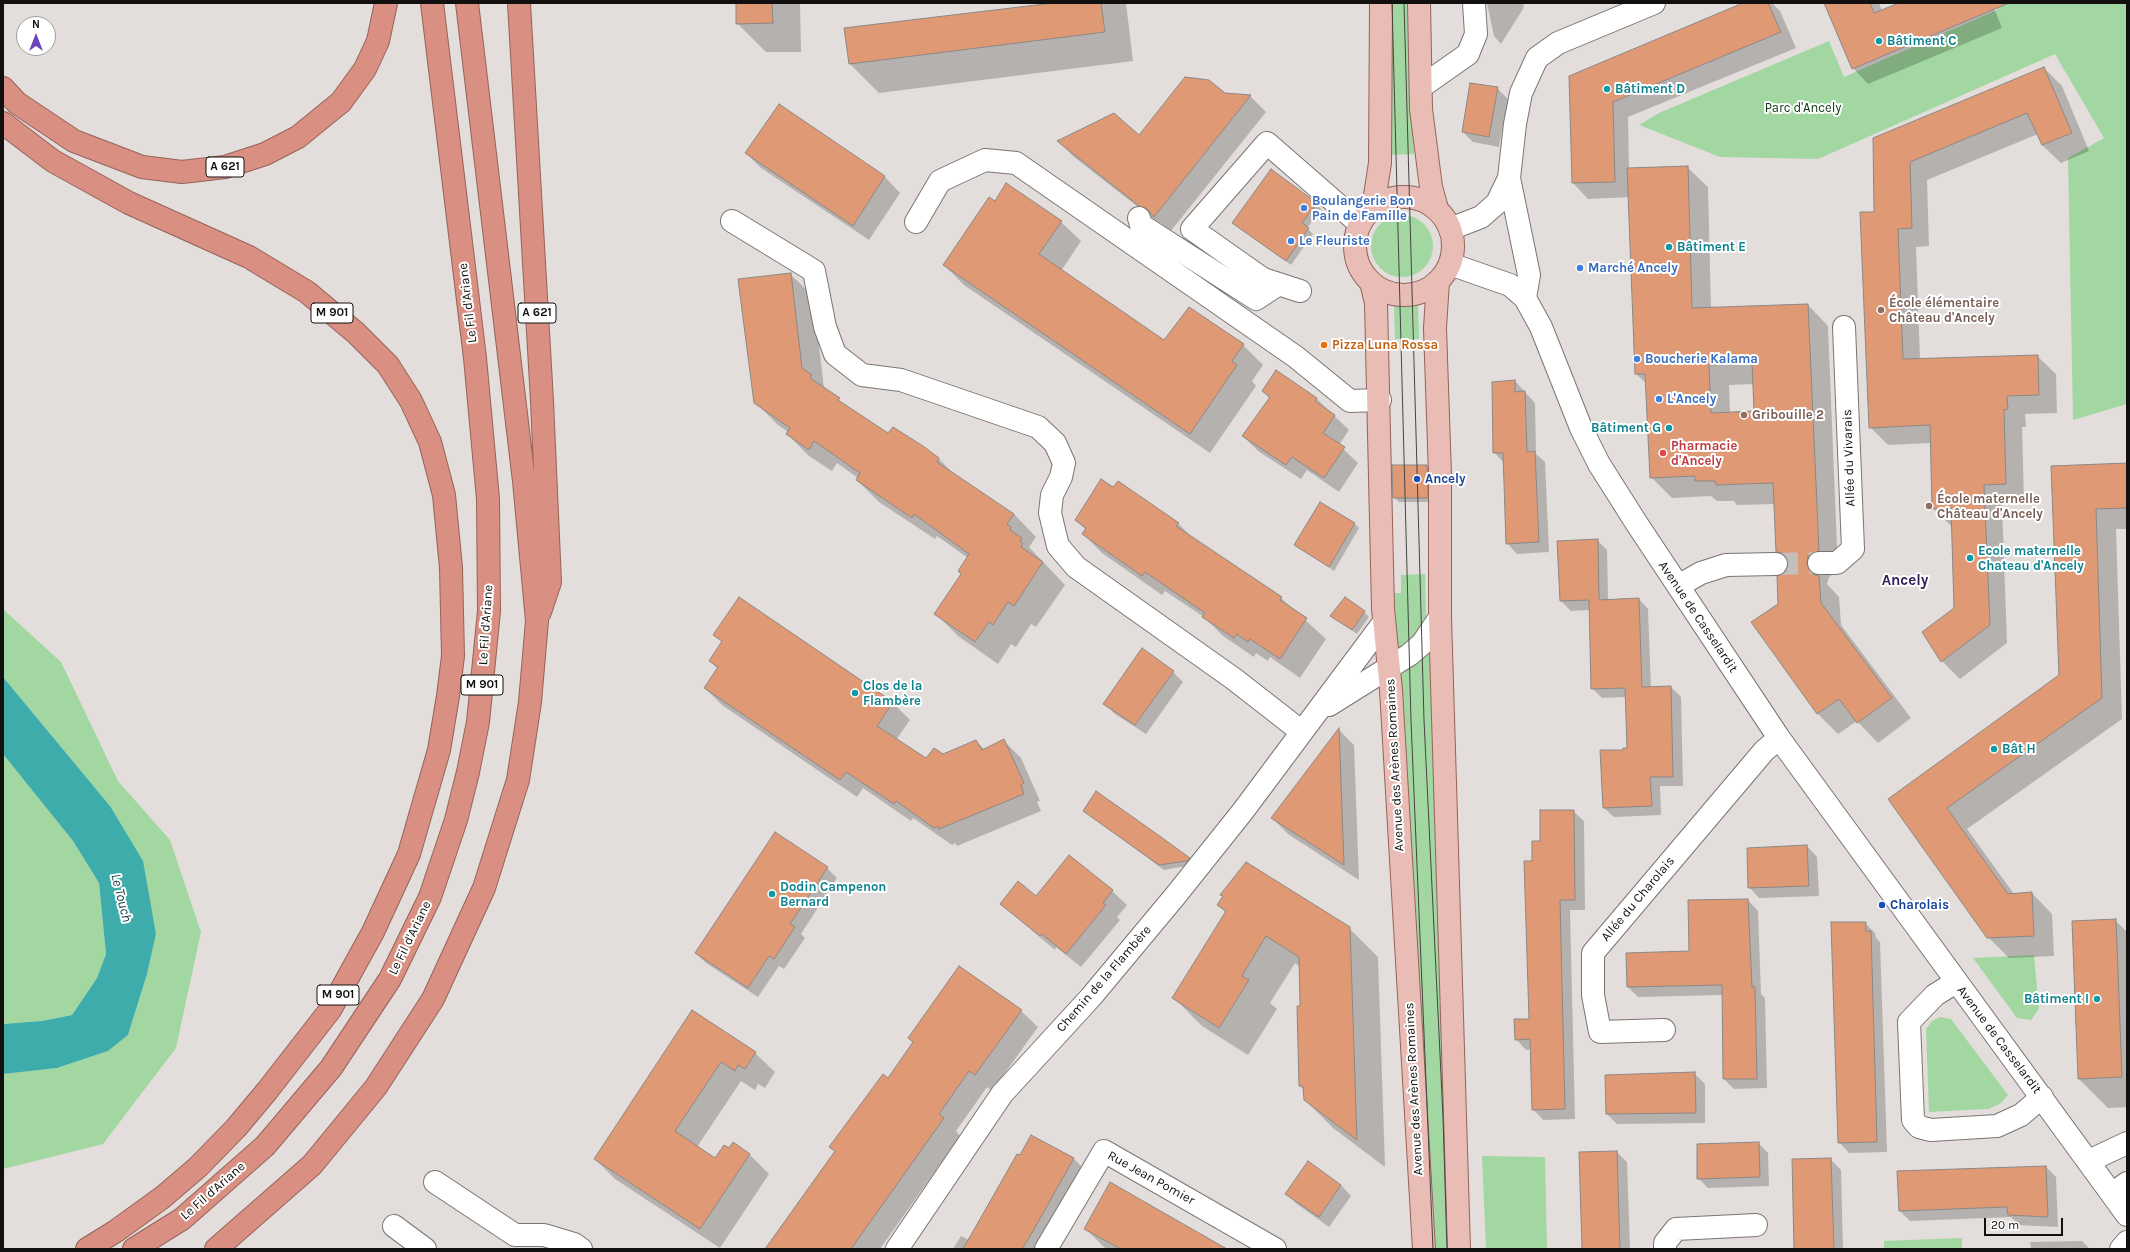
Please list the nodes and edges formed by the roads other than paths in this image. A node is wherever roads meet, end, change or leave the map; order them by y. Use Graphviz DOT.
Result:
graph roads {
  1 [pos="386,3"];
  2 [pos="432,3"];
  3 [pos="467,3"];
  4 [pos="519,3"];
  5 [pos="1381,3"];
  6 [pos="1419,3"];
  7 [pos="1474,3"];
  8 [pos="1654,3"];
  9 [pos="1421,87"];
  10 [pos="3,88"];
  11 [pos="3,123"];
  12 [pos="1509,178"];
  13 [pos="1437,209"];
  14 [pos="1367,216"];
  15 [pos="1139,218"];
  16 [pos="732,221"];
  17 [pos="916,222"];
  18 [pos="1450,229"];
  19 [pos="1444,273"];
  20 [pos="1371,282"];
  21 [pos="1279,284"];
  22 [pos="1300,291"];
  23 [pos="1525,298"];
  24 [pos="1844,327"];
  25 [pos="1380,400"];
  26 [pos="1819,563"];
  27 [pos="1776,564"];
  28 [pos="1678,586"];
  29 [pos="1440,617"];
  30 [pos="537,621"];
  31 [pos="1384,622"];
  32 [pos="1389,666"];
  33 [pos="1318,713"];
  34 [pos="1302,732"];
  35 [pos="1779,738"];
  36 [pos="1956,982"];
  37 [pos="1664,1030"];
  38 [pos="2042,1098"];
  39 [pos="2127,1143"];
  40 [pos="2089,1161"];
  41 [pos="435,1182"];
  42 [pos="2119,1188"];
  43 [pos="2127,1215"];
  44 [pos="394,1226"];
  45 [pos="1756,1226"];
  46 [pos="509,1242"];
  47 [pos="2127,1242"];
  48 [pos="87,1249"];
  49 [pos="134,1249"];
  50 [pos="216,1249"];
  51 [pos="425,1249"];
  52 [pos="581,1249"];
  53 [pos="897,1249"];
  54 [pos="1046,1249"];
  55 [pos="1275,1249"];
  56 [pos="1424,1249"];
  57 [pos="1459,1249"];
  58 [pos="1665,1249"];
  59 [pos="2121,1249"];
  1 -- 10 [label="highway, A 621"];
  2 -- 49 [label="highway, Le Fil d'Ariane / M 901"];
  3 -- 30 [label="highway"];
  4 -- 30 [label="highway, A 621"];
  5 -- 14 [label="main road"];
  6 -- 9 [label="main road"];
  7 -- 9 [label="street"];
  8 -- 12 [label="street"];
  9 -- 13 [label="main road"];
  11 -- 48 [label="highway, M 901"];
  12 -- 18 [label="street"];
  12 -- 23 [label="street"];
  13 -- 14 [label="main road"];
  13 -- 18 [label="main road"];
  14 -- 20 [label="main road"];
  14 -- 21 [label="street"];
  15 -- 21 [label="street"];
  16 -- 34 [label="street"];
  17 -- 25 [label="street"];
  18 -- 19 [label="main road"];
  19 -- 20 [label="main road"];
  19 -- 23 [label="street, Avenue de Casselardit"];
  19 -- 29 [label="main road"];
  20 -- 25 [label="main road, Avenue des Arènes Romaines"];
  21 -- 22 [label="street"];
  23 -- 28 [label="street, Avenue de Casselardit"];
  24 -- 26 [label="street, Allée du Vivarais"];
  25 -- 31 [label="main road, Avenue des Arènes Romaines"];
  27 -- 28 [label="street"];
  28 -- 35 [label="street, Avenue de Casselardit"];
  29 -- 32 [label="street, Chemin de la Flambère"];
  29 -- 57 [label="main road"];
  30 -- 50 [label="highway"];
  31 -- 32 [label="main road, Avenue des Arènes Romaines"];
  31 -- 33 [label="street, Chemin de la Flambère"];
  32 -- 33 [label="street, Chemin de la Flambère"];
  32 -- 56 [label="main road, Avenue des Arènes Romaines"];
  33 -- 34 [label="street, Chemin de la Flambère"];
  34 -- 53 [label="street, Chemin de la Flambère"];
  35 -- 36 [label="street, Avenue de Casselardit"];
  35 -- 37 [label="street, Allée du Charolais"];
  36 -- 38 [label="street, Avenue de Casselardit"];
  36 -- 38 [label="street, Avenue de Casselardit"];
  38 -- 40 [label="street, Avenue de Casselardit"];
  39 -- 40 [label="street"];
  40 -- 42 [label="street, Avenue de Casselardit"];
  41 -- 46 [label="street"];
  42 -- 43 [label="street, Avenue de Casselardit"];
  44 -- 51 [label="street"];
  45 -- 58 [label="street"];
  46 -- 52 [label="street"];
  47 -- 59 [label="street"];
  54 -- 55 [label="street, Rue Jean Pomier"];
}
